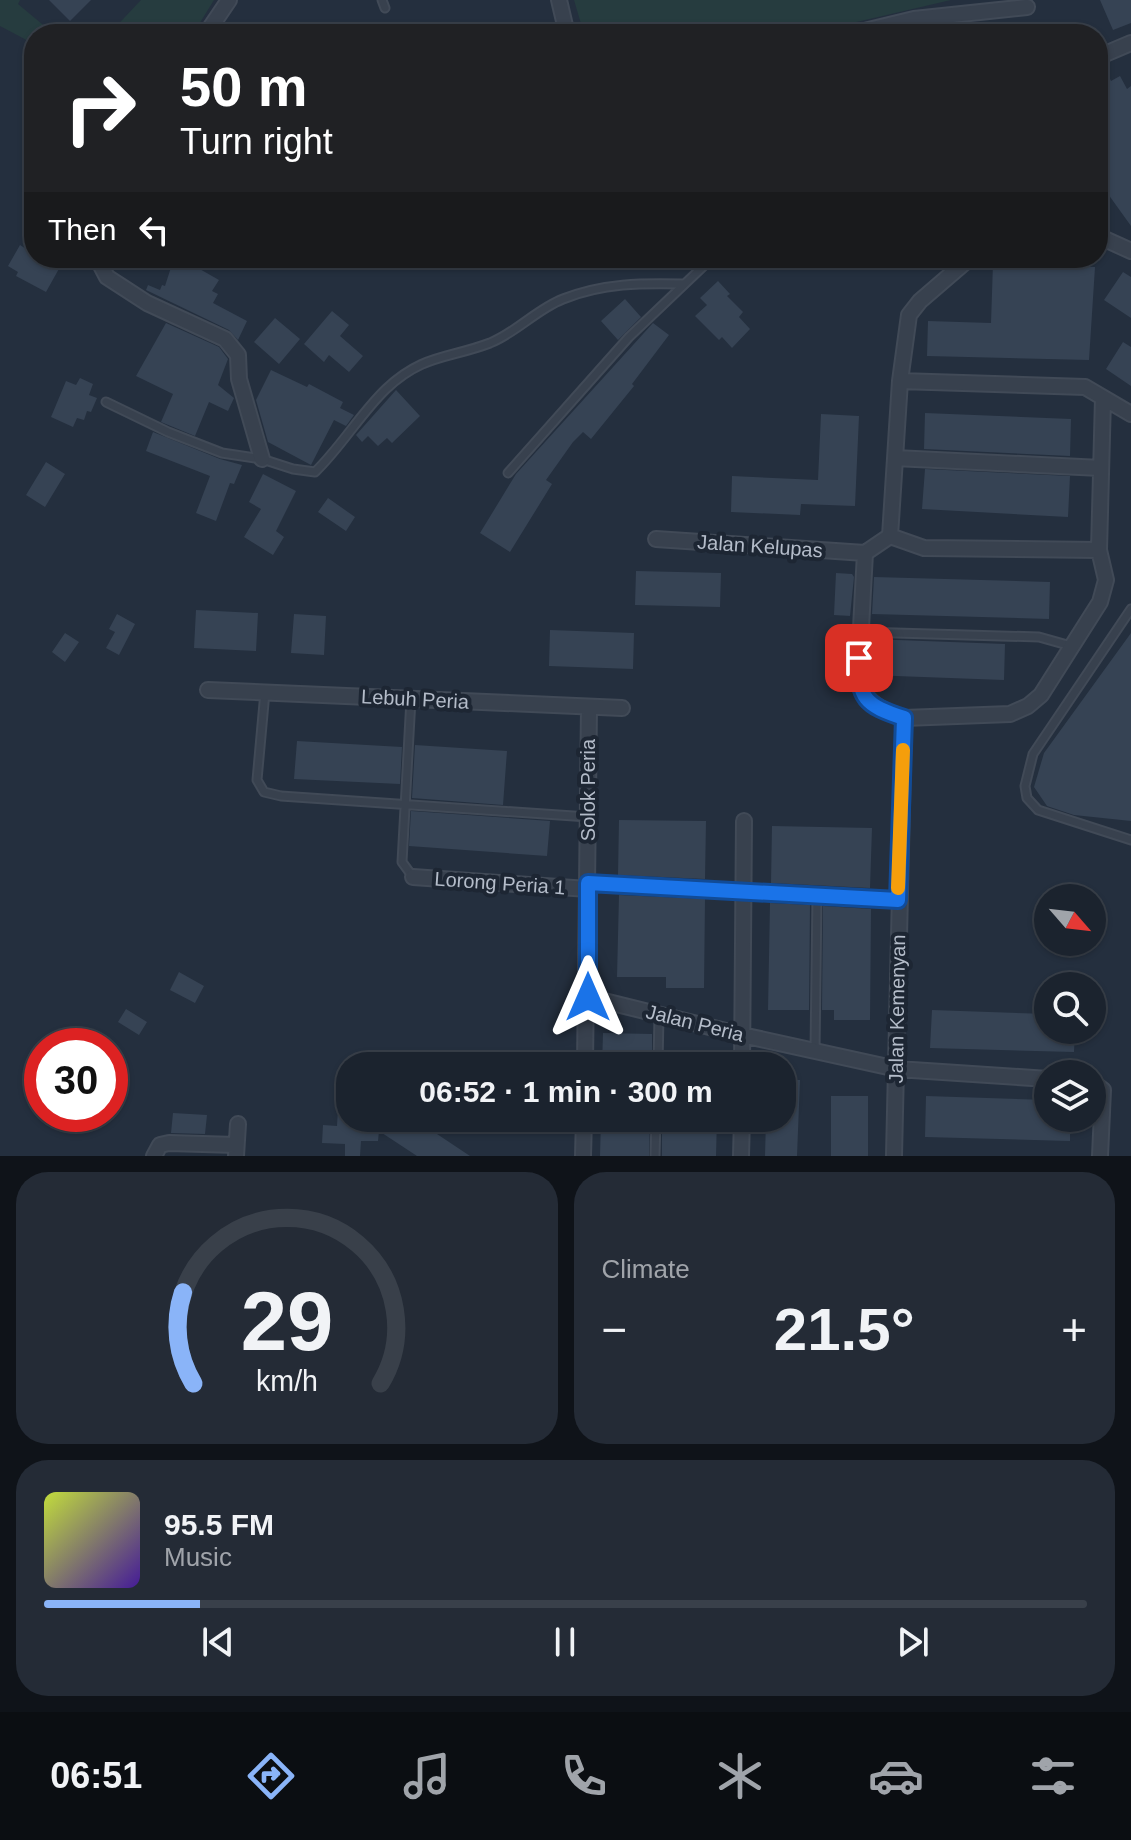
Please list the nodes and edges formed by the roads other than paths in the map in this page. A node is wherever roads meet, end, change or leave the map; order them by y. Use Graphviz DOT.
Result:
graph roads {
  1 [pos="229,0"];
  2 [pos="559,0"];
  3 [pos="1027,7"];
  4 [pos="213,24"];
  5 [pos="565,24"];
  6 [pos="933,24"];
  7 [pos="1131,43"];
  8 [pos="1108,53"];
  9 [pos="1108,241"];
  10 [pos="1131,251"];
  11 [pos="102,268"];
  12 [pos="701,268"];
  13 [pos="958,268"];
  14 [pos="683,284"];
  15 [pos="900,381"];
  16 [pos="1103,398"];
  17 [pos="106,402"];
  18 [pos="1131,414"];
  19 [pos="895,458"];
  20 [pos="262,459"];
  21 [pos="1101,468"];
  22 [pos="508,473"];
  23 [pos="890,536"];
  24 [pos="656,539"];
  25 [pos="1099,550"];
  26 [pos="865,553"];
  27 [pos="1131,609"];
  28 [pos="859,632"];
  29 [pos="1072,646"];
  30 [pos="208,690"];
  31 [pos="265,692"];
  32 [pos="411,699"];
  33 [pos="589,707"];
  34 [pos="622,708"];
  35 [pos="904,718"];
  36 [pos="405,805"];
  37 [pos="588,817"];
  38 [pos="744,821"];
  39 [pos="1131,840"];
  40 [pos="413,877"];
  41 [pos="588,886"];
  42 [pos="744,891"];
  43 [pos="817,896"];
  44 [pos="898,900"];
  45 [pos="588,997"];
  46 [pos="659,1015"];
  47 [pos="742,1035"];
  48 [pos="815,1051"];
  49 [pos="586,1052"];
  50 [pos="658,1052"];
  51 [pos="742,1052"];
  52 [pos="897,1069"];
  53 [pos="1034,1078"];
  54 [pos="238,1124"];
  55 [pos="584,1132"];
  56 [pos="656,1132"];
  57 [pos="742,1132"];
  58 [pos="1101,1132"];
  59 [pos="236,1150"];
  60 [pos="1100,1154"];
  61 [pos="154,1156"];
  62 [pos="583,1156"];
  63 [pos="655,1156"];
  64 [pos="741,1156"];
  65 [pos="894,1156"];
  1 -- 4 [label="street"];
  2 -- 5 [label="street"];
  3 -- 6 [label="street"];
  7 -- 8 [label="street"];
  9 -- 10 [label="street"];
  11 -- 20 [label="street"];
  12 -- 14 [label="lane"];
  13 -- 15 [label="street"];
  14 -- 20 [label="lane"];
  14 -- 22 [label="lane"];
  15 -- 16 [label="street"];
  15 -- 19 [label="street"];
  16 -- 18 [label="street"];
  16 -- 21 [label="street"];
  17 -- 20 [label="lane"];
  19 -- 21 [label="street"];
  19 -- 23 [label="street"];
  21 -- 25 [label="street"];
  23 -- 25 [label="street"];
  23 -- 26 [label="street"];
  24 -- 26 [label="street, Jalan Kelupas"];
  25 -- 29 [label="street"];
  26 -- 28 [label="street"];
  27 -- 39 [label="lane"];
  28 -- 29 [label="lane"];
  28 -- 35 [label="street"];
  29 -- 35 [label="street"];
  30 -- 31 [label="street, Lebuh Peria"];
  31 -- 32 [label="street, Lebuh Peria"];
  31 -- 36 [label="lane"];
  32 -- 33 [label="street, Lebuh Peria"];
  32 -- 36 [label="lane"];
  33 -- 34 [label="street, Lebuh Peria"];
  33 -- 37 [label="street, Solok Peria"];
  35 -- 44 [label="street, Jalan Kemenyan"];
  36 -- 37 [label="lane"];
  36 -- 40 [label="lane"];
  37 -- 41 [label="street, Solok Peria"];
  38 -- 42 [label="street"];
  40 -- 41 [label="street, Lorong Peria 1"];
  41 -- 42 [label="street, Lorong Peria 1"];
  41 -- 45 [label="street, Solok Peria"];
  42 -- 43 [label="street, Lorong Peria 1"];
  42 -- 47 [label="street"];
  43 -- 44 [label="street, Lorong Peria 1"];
  43 -- 48 [label="lane"];
  44 -- 52 [label="street, Jalan Kemenyan"];
  45 -- 46 [label="street, Jalan Peria"];
  45 -- 49 [label="street, Solok Peria"];
  46 -- 47 [label="street, Jalan Peria"];
  46 -- 50 [label="lane"];
  47 -- 48 [label="street, Jalan Peria"];
  47 -- 51 [label="street"];
  48 -- 52 [label="street, Jalan Peria"];
  52 -- 53 [label="street, Jalan Peria"];
  52 -- 65 [label="street, Jalan Kemenyan"];
  54 -- 59 [label="street"];
  55 -- 62 [label="street"];
  56 -- 63 [label="lane"];
  57 -- 64 [label="street"];
  58 -- 60 [label="street"];
  59 -- 61 [label="street"];
}
